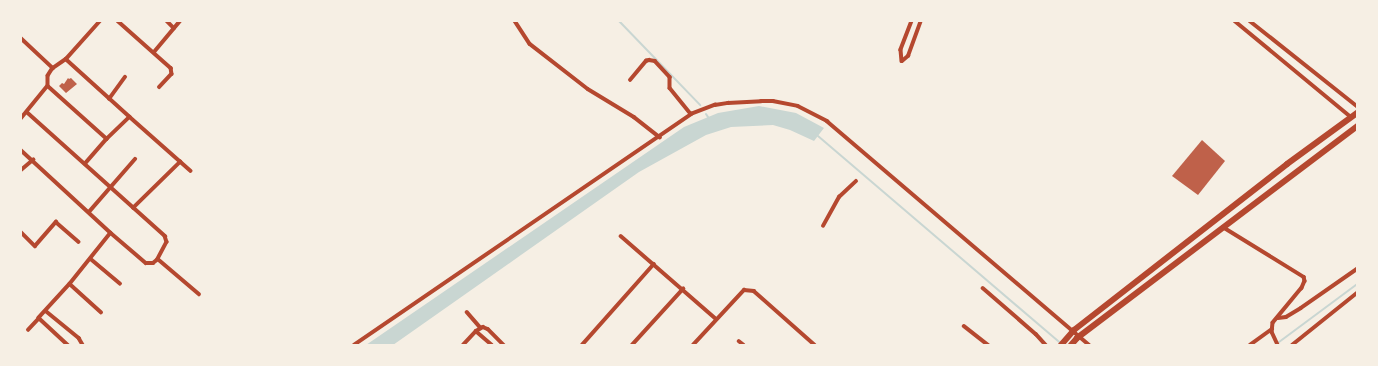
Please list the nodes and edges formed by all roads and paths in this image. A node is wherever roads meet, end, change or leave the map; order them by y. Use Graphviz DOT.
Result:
graph roads {
  1 [pos="100,21"];
  2 [pos="118,21"];
  3 [pos="167,21"];
  4 [pos="180,21"];
  5 [pos="515,21"];
  6 [pos="912,21"];
  7 [pos="921,21"];
  8 [pos="1235,21"];
  9 [pos="1250,21"];
  10 [pos="174,28"];
  11 [pos="21,38"];
  12 [pos="154,52"];
  13 [pos="66,59"];
  14 [pos="53,68"];
  15 [pos="125,77"];
  16 [pos="630,80"];
  17 [pos="48,86"];
  18 [pos="160,87"];
  19 [pos="109,99"];
  20 [pos="1357,106"];
  21 [pos="27,112"];
  22 [pos="1357,113"];
  23 [pos="691,114"];
  24 [pos="130,117"];
  25 [pos="1351,117"];
  26 [pos="21,119"];
  27 [pos="1357,126"];
  28 [pos="660,137"];
  29 [pos="107,140"];
  30 [pos="21,150"];
  31 [pos="135,159"];
  32 [pos="33,160"];
  33 [pos="180,162"];
  34 [pos="85,164"];
  35 [pos="21,170"];
  36 [pos="191,171"];
  37 [pos="856,181"];
  38 [pos="110,188"];
  39 [pos="133,208"];
  40 [pos="89,212"];
  41 [pos="823,226"];
  42 [pos="1223,227"];
  43 [pos="21,232"];
  44 [pos="112,233"];
  45 [pos="621,236"];
  46 [pos="79,242"];
  47 [pos="91,259"];
  48 [pos="158,259"];
  49 [pos="654,264"];
  50 [pos="1357,268"];
  51 [pos="120,283"];
  52 [pos="70,284"];
  53 [pos="983,288"];
  54 [pos="683,289"];
  55 [pos="1357,293"];
  56 [pos="199,294"];
  57 [pos="46,311"];
  58 [pos="102,312"];
  59 [pos="467,312"];
  60 [pos="39,318"];
  61 [pos="1277,318"];
  62 [pos="716,319"];
  63 [pos="964,326"];
  64 [pos="481,328"];
  65 [pos="28,330"];
  66 [pos="476,331"];
  67 [pos="1072,331"];
  68 [pos="1272,331"];
  69 [pos="1078,337"];
  70 [pos="739,341"];
  71 [pos="68,345"];
  72 [pos="83,345"];
  73 [pos="354,345"];
  74 [pos="463,345"];
  75 [pos="492,345"];
  76 [pos="504,345"];
  77 [pos="582,345"];
  78 [pos="632,345"];
  79 [pos="693,345"];
  80 [pos="744,345"];
  81 [pos="815,345"];
  82 [pos="988,345"];
  83 [pos="1046,345"];
  84 [pos="1061,345"];
  85 [pos="1071,345"];
  86 [pos="1089,345"];
  87 [pos="1250,345"];
  88 [pos="1278,345"];
  89 [pos="1292,345"];
  1 -- 13 [label="street"];
  2 -- 12 [label="street"];
  3 -- 10 [label="street"];
  4 -- 10 [label="street"];
  5 -- 28 [label="street"];
  6 -- 7 [label="street"];
  8 -- 25 [label="street"];
  9 -- 20 [label="street"];
  10 -- 12 [label="street"];
  11 -- 14 [label="street"];
  12 -- 18 [label="street"];
  13 -- 14 [label="street"];
  13 -- 19 [label="street"];
  14 -- 17 [label="street"];
  15 -- 19 [label="street"];
  16 -- 23 [label="street"];
  17 -- 21 [label="street"];
  17 -- 29 [label="street"];
  19 -- 24 [label="street"];
  21 -- 26 [label="street"];
  21 -- 34 [label="street"];
  22 -- 25 [label="main road"];
  23 -- 28 [label="street"];
  23 -- 67 [label="street"];
  24 -- 29 [label="street"];
  24 -- 33 [label="street"];
  25 -- 67 [label="main road"];
  27 -- 42 [label="main road"];
  28 -- 73 [label="street"];
  29 -- 34 [label="street"];
  30 -- 32 [label="street"];
  31 -- 38 [label="street"];
  32 -- 35 [label="street"];
  32 -- 40 [label="street"];
  33 -- 36 [label="street"];
  33 -- 39 [label="street"];
  34 -- 38 [label="street"];
  37 -- 41 [label="street"];
  38 -- 39 [label="street"];
  38 -- 40 [label="street"];
  39 -- 48 [label="street"];
  40 -- 44 [label="street"];
  42 -- 61 [label="street"];
  42 -- 69 [label="main road"];
  43 -- 46 [label="street"];
  44 -- 47 [label="street"];
  44 -- 48 [label="street"];
  45 -- 49 [label="street"];
  47 -- 51 [label="street"];
  47 -- 52 [label="street"];
  48 -- 56 [label="street"];
  49 -- 54 [label="street"];
  49 -- 77 [label="street"];
  50 -- 61 [label="street"];
  52 -- 57 [label="street"];
  52 -- 58 [label="street"];
  53 -- 83 [label="street"];
  54 -- 62 [label="street"];
  54 -- 78 [label="street"];
  55 -- 89 [label="street"];
  57 -- 60 [label="street"];
  57 -- 72 [label="street"];
  59 -- 64 [label="street"];
  60 -- 65 [label="street"];
  60 -- 71 [label="street"];
  61 -- 68 [label="street"];
  62 -- 79 [label="street"];
  62 -- 81 [label="street"];
  63 -- 82 [label="street"];
  64 -- 66 [label="street"];
  64 -- 76 [label="street"];
  66 -- 74 [label="street"];
  66 -- 75 [label="street"];
  67 -- 69 [label="street"];
  67 -- 84 [label="main road"];
  68 -- 87 [label="street"];
  68 -- 88 [label="street"];
  69 -- 85 [label="main road"];
  69 -- 86 [label="street"];
  70 -- 80 [label="street"];
}
